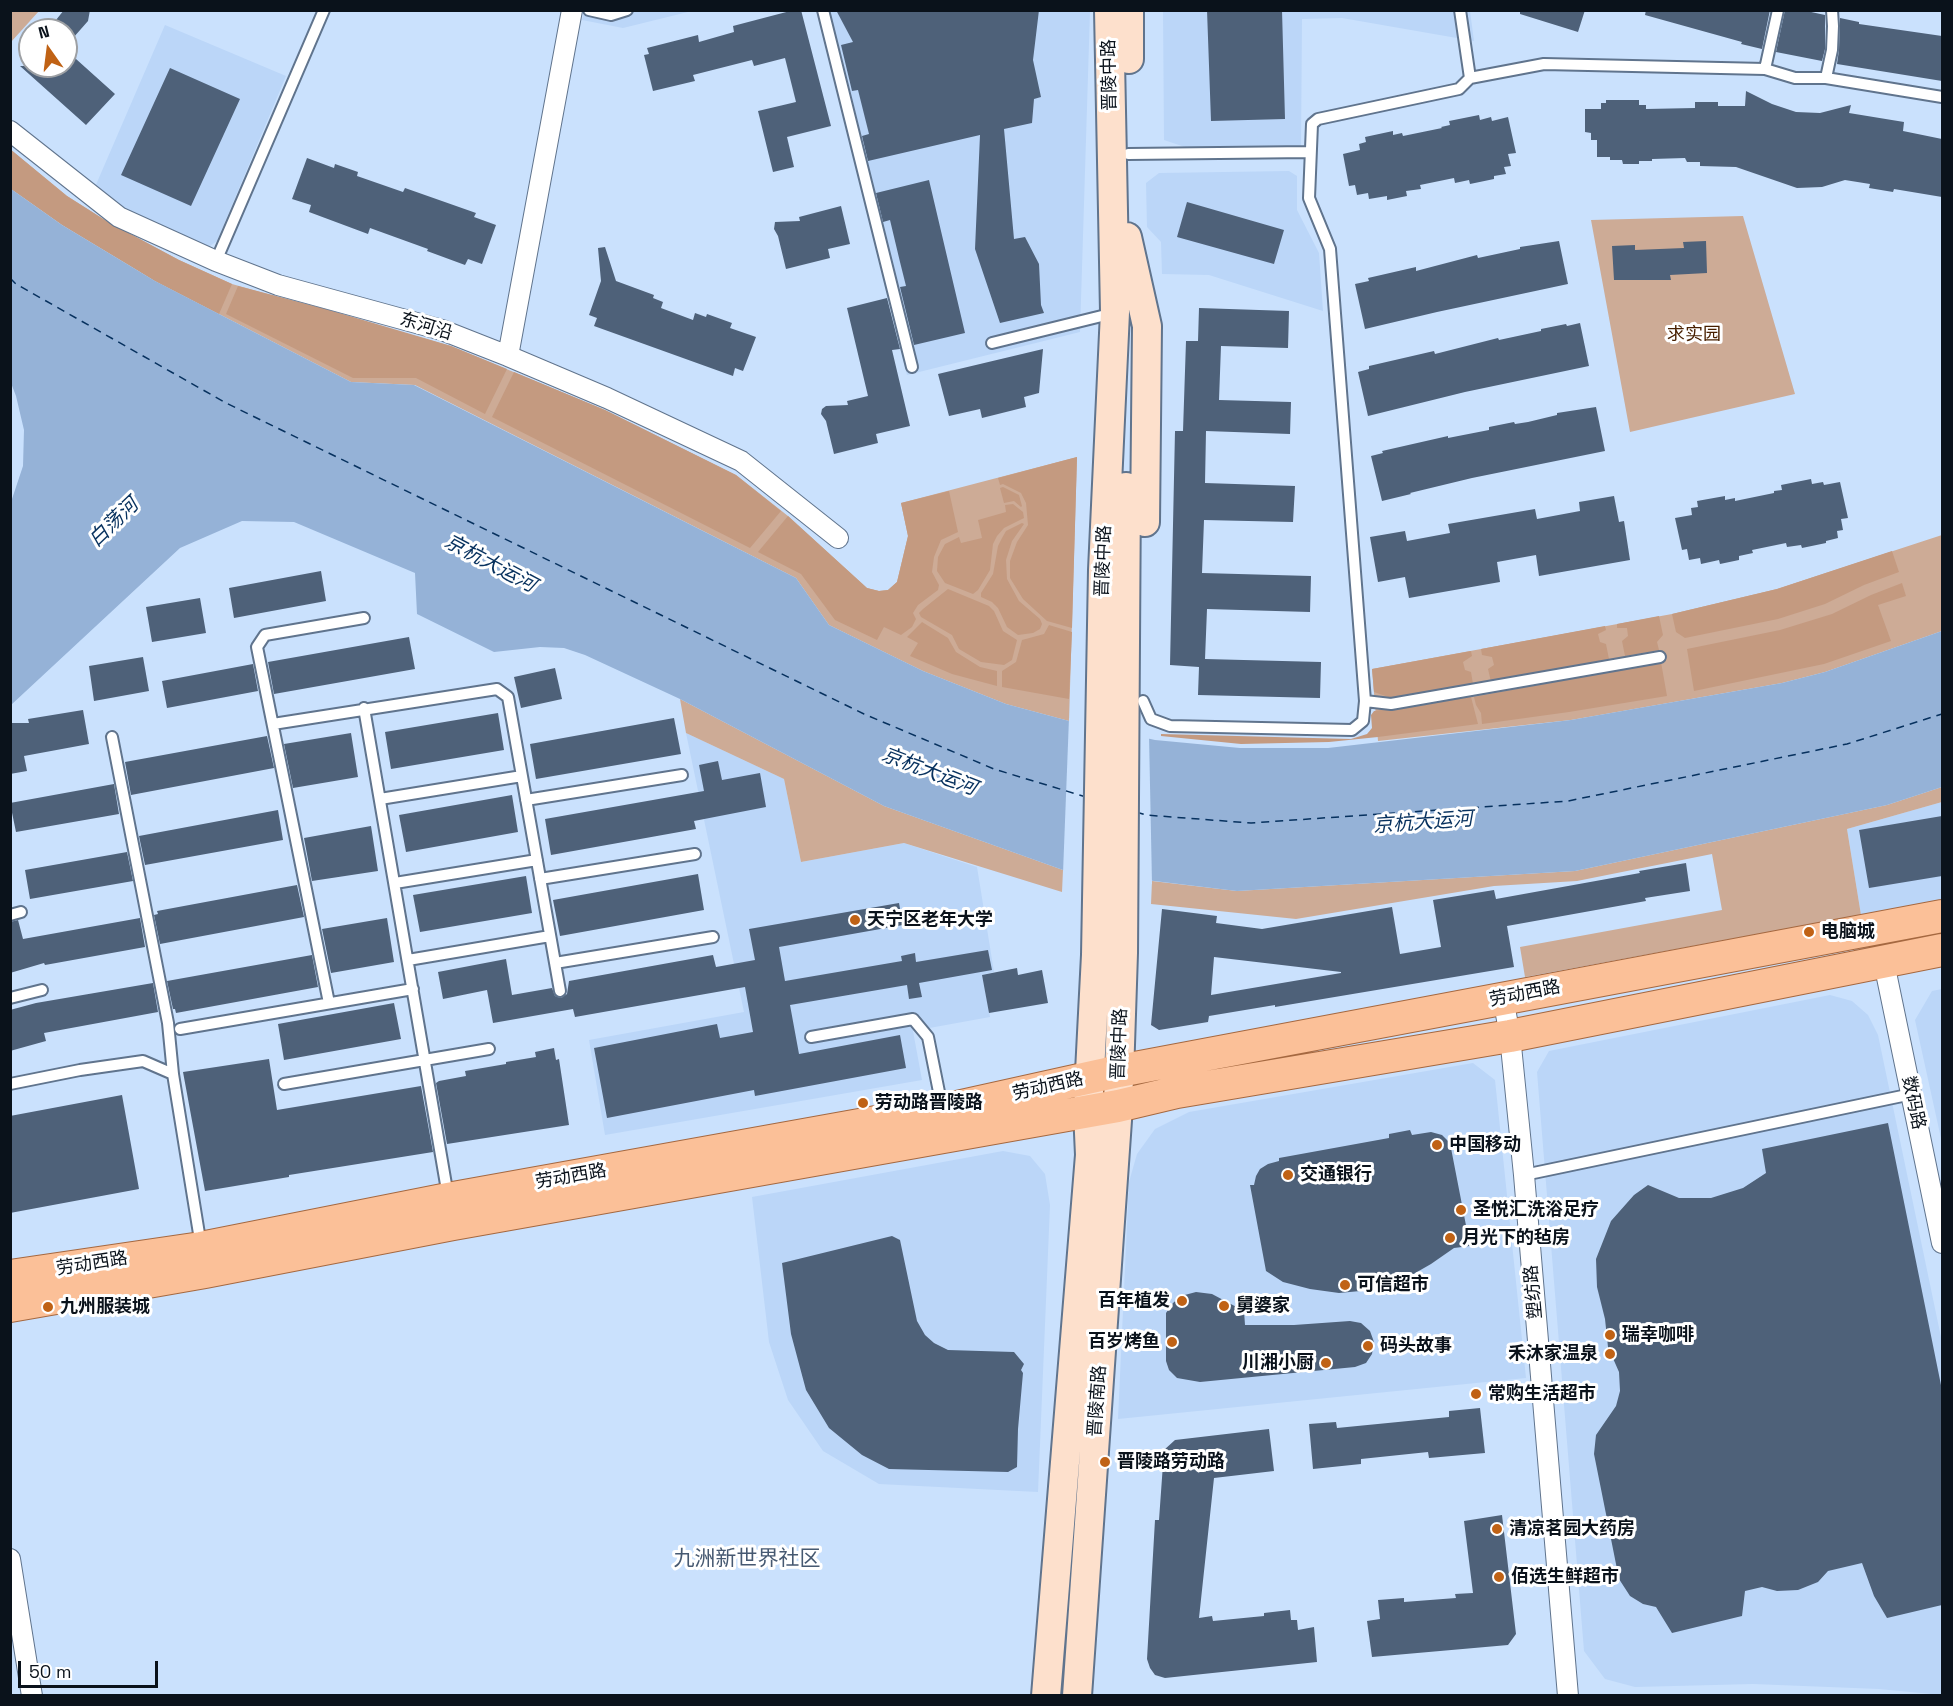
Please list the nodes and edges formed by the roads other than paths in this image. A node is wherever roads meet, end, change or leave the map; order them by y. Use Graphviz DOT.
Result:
graph roads {
  1 [pos="324,10"];
  2 [pos="572,10"];
  3 [pos="589,10"];
  4 [pos="627,10"];
  5 [pos="823,10"];
  6 [pos="1109,10"];
  7 [pos="1129,10"];
  8 [pos="1460,10"];
  9 [pos="1778,10"];
  10 [pos="1832,10"];
  11 [pos="1765,69"];
  12 [pos="1470,78"];
  13 [pos="1826,78"];
  14 [pos="1942,97"];
  15 [pos="10,130"];
  16 [pos="1310,152"];
  17 [pos="1128,154"];
  18 [pos="216,261"];
  19 [pos="1115,312"];
  20 [pos="992,343"];
  21 [pos="508,356"];
  22 [pos="912,367"];
  23 [pos="838,538"];
  24 [pos="364,618"];
  25 [pos="1660,657"];
  26 [pos="1123,700"];
  27 [pos="1365,701"];
  28 [pos="364,708"];
  29 [pos="273,723"];
  30 [pos="112,737"];
  31 [pos="682,775"];
  32 [pos="522,776"];
  33 [pos="380,799"];
  34 [pos="526,800"];
  35 [pos="694,854"];
  36 [pos="537,860"];
  37 [pos="540,879"];
  38 [pos="395,883"];
  39 [pos="1942,916"];
  40 [pos="550,936"];
  41 [pos="713,937"];
  42 [pos="1942,950"];
  43 [pos="1110,954"];
  44 [pos="408,960"];
  45 [pos="555,963"];
  46 [pos="1884,963"];
  47 [pos="413,989"];
  48 [pos="42,990"];
  49 [pos="560,991"];
  50 [pos="10,998"];
  51 [pos="1503,998"];
  52 [pos="329,1003"];
  53 [pos="180,1029"];
  54 [pos="1509,1036"];
  55 [pos="810,1037"];
  56 [pos="489,1049"];
  57 [pos="426,1060"];
  58 [pos="1119,1071"];
  59 [pos="173,1074"];
  60 [pos="1089,1077"];
  61 [pos="10,1084"];
  62 [pos="284,1084"];
  63 [pos="1912,1094"];
  64 [pos="1118,1106"];
  65 [pos="943,1110"];
  66 [pos="1088,1111"];
  67 [pos="1524,1175"];
  68 [pos="448,1199"];
  69 [pos="1942,1243"];
  70 [pos="201,1248"];
  71 [pos="10,1276"];
  72 [pos="10,1306"];
  73 [pos="10,1559"];
  74 [pos="32,1695"];
  75 [pos="1046,1695"];
  76 [pos="1077,1695"];
  77 [pos="1568,1695"];
  1 -- 18 [label="lane"];
  2 -- 21 [label="street"];
  3 -- 4 [label="lane"];
  5 -- 22 [label="lane"];
  6 -- 19 [label="main road, 晋陵中路"];
  7 -- 17 [label="main road, 晋陵中路"];
  8 -- 12 [label="lane"];
  9 -- 11 [label="lane"];
  10 -- 13 [label="lane"];
  11 -- 12 [label="lane"];
  11 -- 13 [label="lane"];
  12 -- 16 [label="lane"];
  13 -- 14 [label="lane"];
  15 -- 18 [label="street, 东河沿"];
  16 -- 17 [label="lane"];
  16 -- 27 [label="lane"];
  17 -- 26 [label="main road, 晋陵中路"];
  18 -- 21 [label="street, 东河沿"];
  19 -- 20 [label="lane"];
  19 -- 26 [label="main road, 晋陵中路"];
  21 -- 23 [label="street, 东河沿"];
  24 -- 29 [label="lane"];
  25 -- 27 [label="lane"];
  26 -- 27 [label="lane"];
  26 -- 43 [label="main road, 晋陵中路"];
  28 -- 29 [label="lane"];
  28 -- 32 [label="lane"];
  28 -- 33 [label="lane"];
  29 -- 52 [label="lane"];
  30 -- 59 [label="lane"];
  31 -- 34 [label="lane"];
  32 -- 33 [label="lane"];
  32 -- 34 [label="lane"];
  33 -- 38 [label="lane"];
  34 -- 36 [label="lane"];
  35 -- 37 [label="lane"];
  36 -- 37 [label="lane"];
  36 -- 38 [label="lane"];
  37 -- 40 [label="lane"];
  38 -- 44 [label="lane"];
  39 -- 51 [label="main road, 劳动西路"];
  40 -- 44 [label="lane"];
  40 -- 45 [label="lane"];
  41 -- 45 [label="lane"];
  42 -- 46 [label="main road, 劳动西路"];
  43 -- 58 [label="main road, 晋陵中路"];
  43 -- 60 [label="main road, 晋陵中路"];
  44 -- 47 [label="lane"];
  45 -- 49 [label="lane"];
  46 -- 54 [label="main road, 劳动西路"];
  46 -- 63 [label="street, 数码路"];
  47 -- 52 [label="lane"];
  47 -- 57 [label="lane"];
  48 -- 50 [label="lane"];
  51 -- 54 [label="street, 塑纺路"];
  51 -- 58 [label="main road, 劳动西路"];
  52 -- 53 [label="lane"];
  54 -- 64 [label="main road, 劳动西路"];
  54 -- 67 [label="street, 塑纺路"];
  55 -- 65 [label="lane"];
  56 -- 57 [label="lane"];
  57 -- 62 [label="lane"];
  57 -- 68 [label="lane"];
  58 -- 60 [label="main road, 劳动西路"];
  58 -- 64 [label="main road, 晋陵中路"];
  59 -- 61 [label="lane"];
  59 -- 70 [label="lane"];
  60 -- 65 [label="main road, 劳动西路"];
  60 -- 66 [label="main road, 晋陵中路"];
  63 -- 67 [label="lane"];
  63 -- 69 [label="street, 数码路"];
  64 -- 66 [label="main road, 劳动西路"];
  64 -- 76 [label="main road, 晋陵南路"];
  65 -- 68 [label="main road, 劳动西路"];
  66 -- 72 [label="main road, 劳动西路"];
  66 -- 75 [label="main road, 晋陵南路"];
  67 -- 77 [label="street, 塑纺路"];
  68 -- 70 [label="main road, 劳动西路"];
  70 -- 71 [label="main road, 劳动西路"];
  73 -- 74 [label="street"];
}
